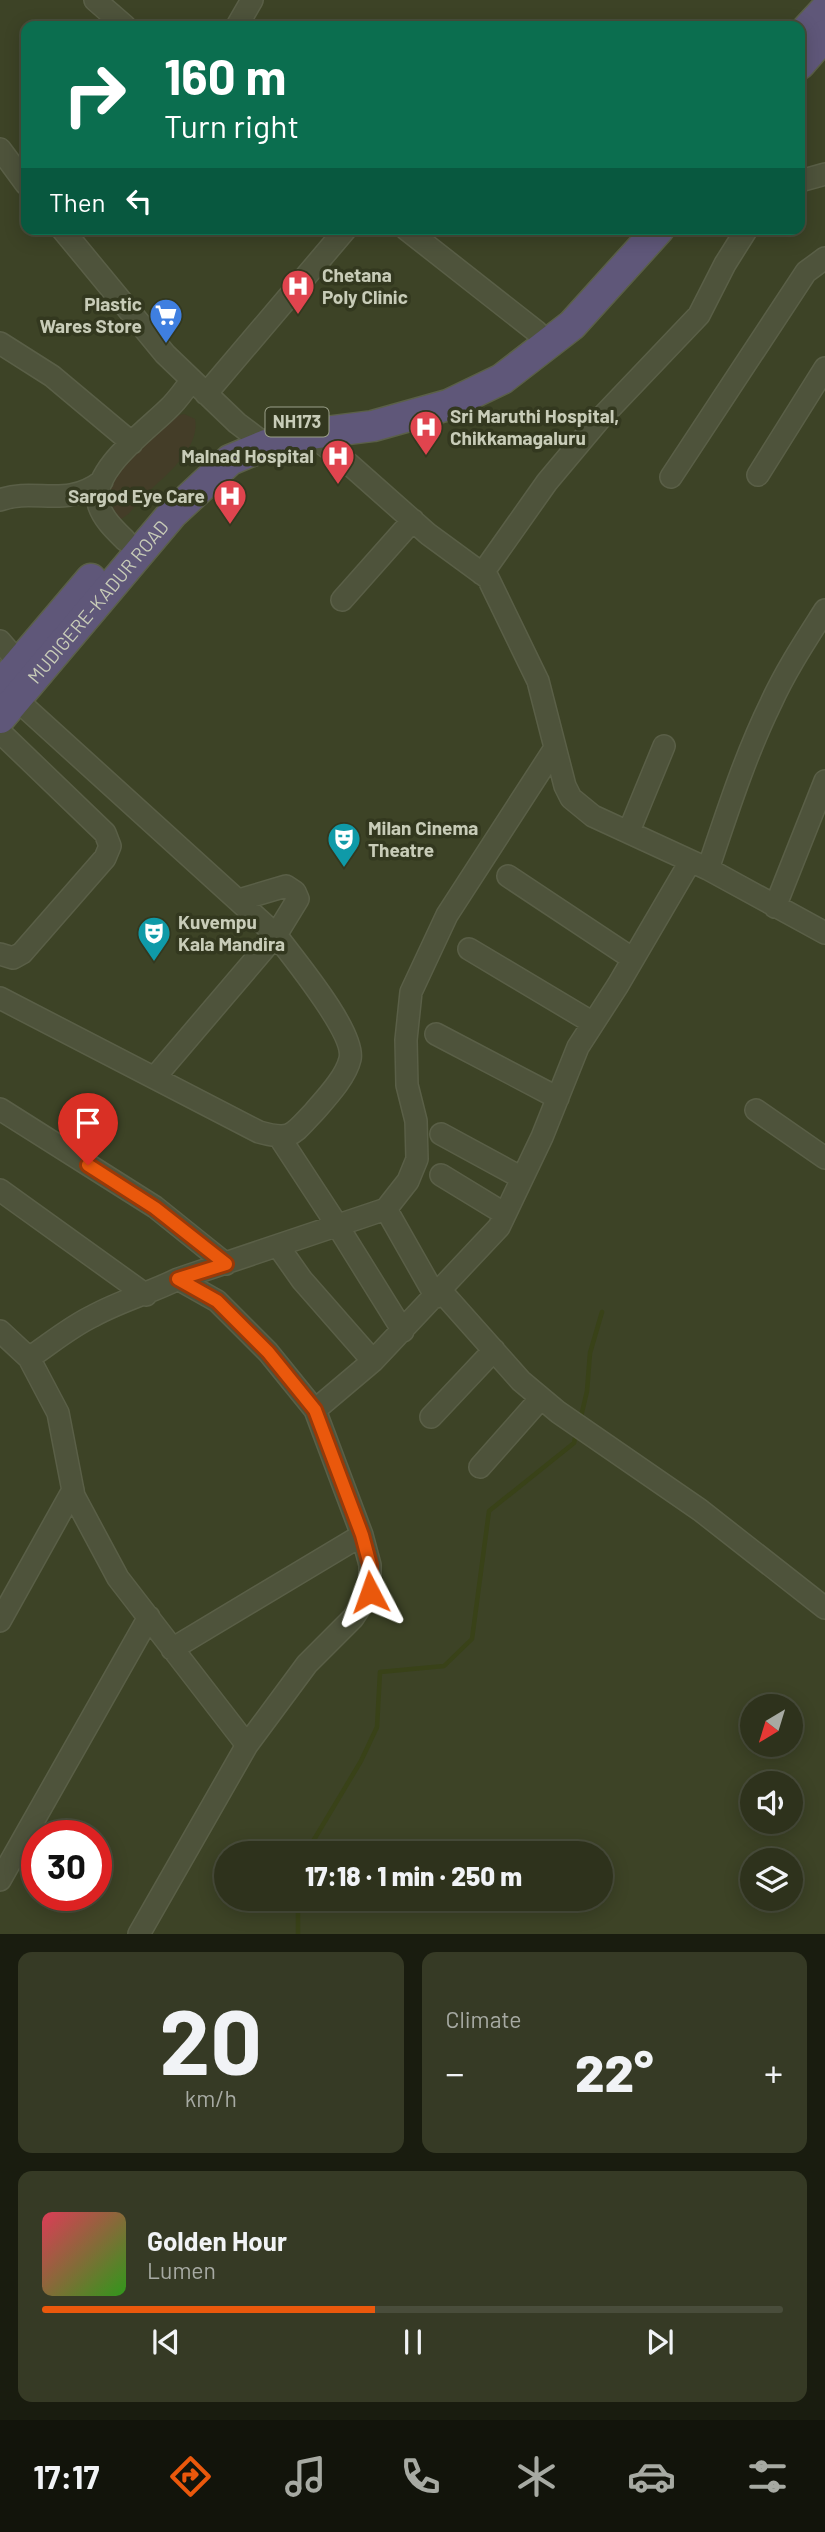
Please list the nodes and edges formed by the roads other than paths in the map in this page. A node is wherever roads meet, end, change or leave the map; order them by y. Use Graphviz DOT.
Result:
graph roads {
  1 [pos="95,0"];
  2 [pos="252,0"];
  3 [pos="825,10"];
  4 [pos="119,21"];
  5 [pos="240,21"];
  6 [pos="805,32"];
  7 [pos="825,35"];
  8 [pos="805,58"];
  9 [pos="0,149"];
  10 [pos="825,174"];
  11 [pos="21,177"];
  12 [pos="805,180"];
  13 [pos="67,235"];
  14 [pos="340,235"];
  15 [pos="414,235"];
  16 [pos="633,235"];
  17 [pos="654,235"];
  18 [pos="743,235"];
  19 [pos="825,258"];
  20 [pos="537,332"];
  21 [pos="0,343"];
  22 [pos="825,369"];
  23 [pos="199,387"];
  24 [pos="302,428"];
  25 [pos="259,439"];
  26 [pos="132,443"];
  27 [pos="758,475"];
  28 [pos="671,477"];
  29 [pos="102,481"];
  30 [pos="3,495"];
  31 [pos="413,520"];
  32 [pos="125,540"];
  33 [pos="482,574"];
  34 [pos="342,600"];
  35 [pos="825,610"];
  36 [pos="6,682"];
  37 [pos="0,732"];
  38 [pos="664,746"];
  39 [pos="555,748"];
  40 [pos="825,781"];
  41 [pos="629,831"];
  42 [pos="699,866"];
  43 [pos="508,876"];
  44 [pos="239,900"];
  45 [pos="775,907"];
  46 [pos="819,928"];
  47 [pos="276,935"];
  48 [pos="469,949"];
  49 [pos="0,954"];
  50 [pos="633,959"];
  51 [pos="0,998"];
  52 [pos="593,1023"];
  53 [pos="436,1034"];
  54 [pos="155,1077"];
  55 [pos="558,1098"];
  56 [pos="0,1109"];
  57 [pos="756,1110"];
  58 [pos="441,1134"];
  59 [pos="280,1138"];
  60 [pos="825,1157"];
  61 [pos="441,1175"];
  62 [pos="522,1178"];
  63 [pos="0,1191"];
  64 [pos="386,1209"];
  65 [pos="505,1214"];
  66 [pos="337,1225"];
  67 [pos="278,1246"];
  68 [pos="226,1264"];
  69 [pos="178,1279"];
  70 [pos="439,1294"];
  71 [pos="146,1295"];
  72 [pos="0,1331"];
  73 [pos="403,1331"];
  74 [pos="494,1350"];
  75 [pos="29,1358"];
  76 [pos="373,1362"];
  77 [pos="541,1398"];
  78 [pos="315,1410"];
  79 [pos="431,1417"];
  80 [pos="480,1467"];
  81 [pos="73,1490"];
  82 [pos="362,1535"];
  83 [pos="825,1608"];
  84 [pos="149,1617"];
  85 [pos="0,1621"];
  86 [pos="172,1649"];
  87 [pos="247,1745"];
  88 [pos="0,1880"];
  89 [pos="139,1934"];
  1 -- 4 [label="street"];
  2 -- 5 [label="street"];
  3 -- 6 [label="highway"];
  7 -- 8 [label="highway"];
  9 -- 11 [label="street"];
  10 -- 12 [label="street"];
  13 -- 23 [label="street"];
  14 -- 23 [label="street"];
  15 -- 20 [label="street"];
  16 -- 20 [label="highway, MUDIGERE-KADUR ROAD / NH173"];
  17 -- 24 [label="highway, MUDIGERE-KADUR ROAD / NH173"];
  18 -- 33 [label="street"];
  19 -- 28 [label="street"];
  20 -- 24 [label="highway, MUDIGERE-KADUR ROAD / NH173"];
  21 -- 26 [label="street"];
  22 -- 27 [label="street"];
  23 -- 25 [label="street"];
  23 -- 26 [label="street"];
  24 -- 25 [label="highway, MUDIGERE-KADUR ROAD / NH173"];
  24 -- 31 [label="street"];
  25 -- 32 [label="highway, MUDIGERE-KADUR ROAD / NH173"];
  25 -- 36 [label="highway, MUDIGERE-KADUR ROAD / NH173"];
  26 -- 29 [label="street"];
  29 -- 30 [label="street"];
  29 -- 32 [label="street"];
  31 -- 33 [label="street"];
  31 -- 34 [label="street"];
  32 -- 36 [label="highway, MUDIGERE-KADUR ROAD / NH173"];
  33 -- 39 [label="street"];
  35 -- 42 [label="street"];
  36 -- 44 [label="street"];
  37 -- 49 [label="street"];
  38 -- 41 [label="street"];
  39 -- 41 [label="street"];
  39 -- 64 [label="street"];
  40 -- 45 [label="street"];
  41 -- 42 [label="street"];
  42 -- 45 [label="street"];
  42 -- 50 [label="street"];
  43 -- 50 [label="street"];
  44 -- 47 [label="street"];
  44 -- 47 [label="street"];
  45 -- 46 [label="street"];
  47 -- 54 [label="street"];
  47 -- 59 [label="street"];
  48 -- 52 [label="street"];
  50 -- 52 [label="street"];
  51 -- 54 [label="street"];
  52 -- 55 [label="street"];
  53 -- 55 [label="street"];
  54 -- 59 [label="street"];
  55 -- 62 [label="street"];
  56 -- 68 [label="street"];
  57 -- 60 [label="street"];
  58 -- 62 [label="street"];
  59 -- 66 [label="street"];
  61 -- 65 [label="street"];
  62 -- 65 [label="street"];
  63 -- 71 [label="street"];
  64 -- 66 [label="street"];
  64 -- 70 [label="street"];
  65 -- 70 [label="street"];
  66 -- 67 [label="street"];
  66 -- 73 [label="street"];
  67 -- 68 [label="street"];
  67 -- 76 [label="street"];
  68 -- 69 [label="street"];
  69 -- 71 [label="street"];
  69 -- 78 [label="street"];
  70 -- 73 [label="street"];
  70 -- 74 [label="street"];
  71 -- 75 [label="street"];
  72 -- 75 [label="street"];
  73 -- 76 [label="street"];
  74 -- 77 [label="street"];
  74 -- 79 [label="street"];
  75 -- 81 [label="street"];
  76 -- 78 [label="street"];
  77 -- 80 [label="street"];
  77 -- 83 [label="street"];
  78 -- 82 [label="street"];
  81 -- 84 [label="street"];
  81 -- 85 [label="street"];
  82 -- 86 [label="street"];
  82 -- 87 [label="street"];
  84 -- 86 [label="street"];
  84 -- 88 [label="street"];
  86 -- 87 [label="street"];
  87 -- 89 [label="street"];
}
